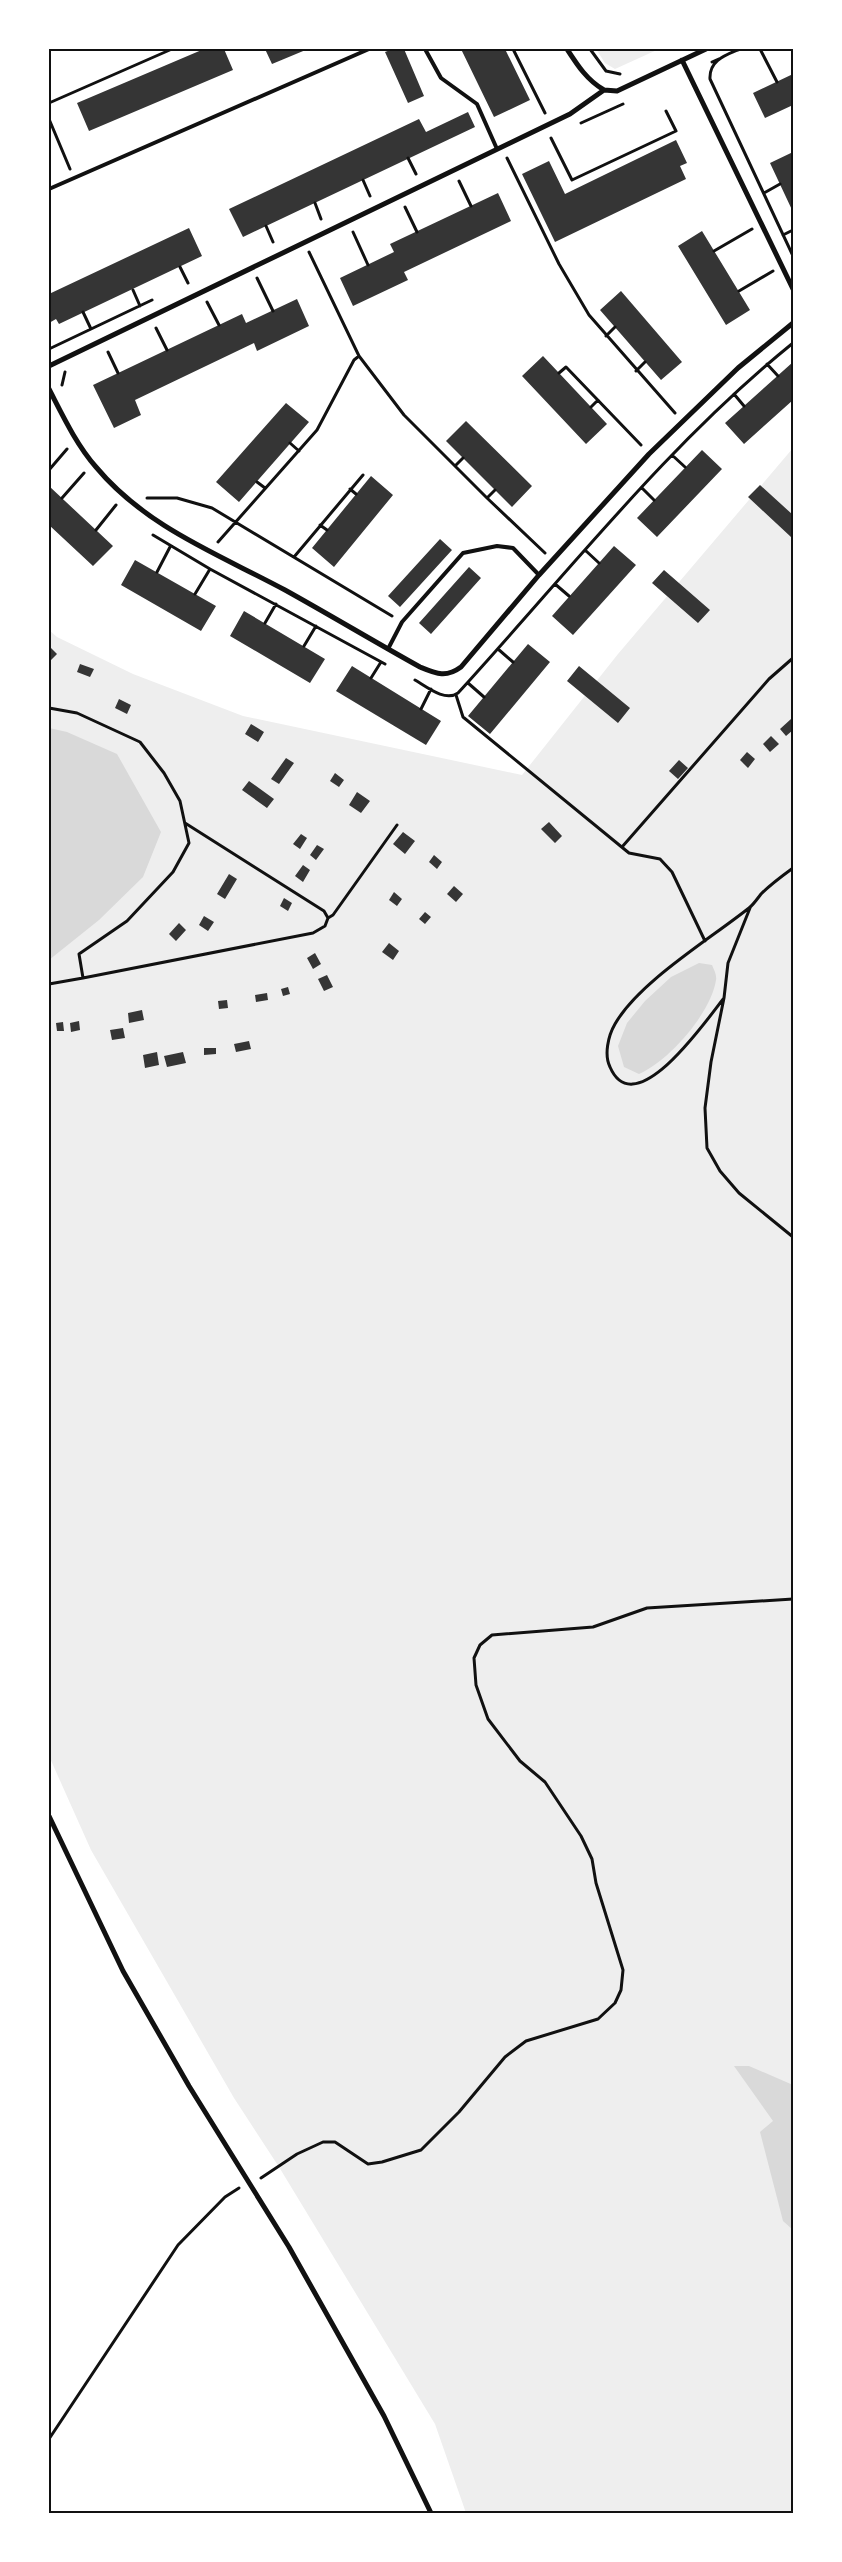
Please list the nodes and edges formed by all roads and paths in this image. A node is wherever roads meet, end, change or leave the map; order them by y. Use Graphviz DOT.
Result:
graph roads {
  1 [pos="172,49"];
  2 [pos="369,49"];
  3 [pos="425,49"];
  4 [pos="513,49"];
  5 [pos="567,49"];
  6 [pos="590,49"];
  7 [pos="706,49"];
  8 [pos="740,49"];
  9 [pos="760,49"];
  10 [pos="721,58"];
  11 [pos="682,60"];
  12 [pos="688,73"];
  13 [pos="624,74"];
  14 [pos="777,82"];
  15 [pos="604,90"];
  16 [pos="628,101"];
  17 [pos="49,103"];
  18 [pos="666,111"];
  19 [pos="49,119"];
  20 [pos="551,124"];
  21 [pos="576,126"];
  22 [pos="559,134"];
  23 [pos="551,138"];
  24 [pos="542,142"];
  25 [pos="497,149"];
  26 [pos="516,154"];
  27 [pos="408,158"];
  28 [pos="507,158"];
  29 [pos="499,162"];
  30 [pos="416,174"];
  31 [pos="467,177"];
  32 [pos="74,178"];
  33 [pos="363,180"];
  34 [pos="459,181"];
  35 [pos="451,184"];
  36 [pos="780,184"];
  37 [pos="49,189"];
  38 [pos="764,193"];
  39 [pos="370,196"];
  40 [pos="315,203"];
  41 [pos="412,203"];
  42 [pos="471,206"];
  43 [pos="404,207"];
  44 [pos="396,211"];
  45 [pos="321,219"];
  46 [pos="762,223"];
  47 [pos="266,226"];
  48 [pos="361,227"];
  49 [pos="793,230"];
  50 [pos="352,231"];
  51 [pos="417,232"];
  52 [pos="344,235"];
  53 [pos="784,235"];
  54 [pos="273,242"];
  55 [pos="317,248"];
  56 [pos="714,251"];
  57 [pos="309,252"];
  58 [pos="300,256"];
  59 [pos="793,256"];
  60 [pos="368,265"];
  61 [pos="782,265"];
  62 [pos="180,267"];
  63 [pos="266,273"];
  64 [pos="257,277"];
  65 [pos="249,281"];
  66 [pos="188,283"];
  67 [pos="793,289"];
  68 [pos="133,290"];
  69 [pos="738,291"];
  70 [pos="216,297"];
  71 [pos="207,301"];
  72 [pos="198,305"];
  73 [pos="140,306"];
  74 [pos="273,311"];
  75 [pos="84,312"];
  76 [pos="164,322"];
  77 [pos="793,323"];
  78 [pos="219,325"];
  79 [pos="155,326"];
  80 [pos="615,328"];
  81 [pos="91,329"];
  82 [pos="147,330"];
  83 [pos="606,336"];
  84 [pos="793,343"];
  85 [pos="114,345"];
  86 [pos="167,350"];
  87 [pos="359,356"];
  88 [pos="645,362"];
  89 [pos="767,364"];
  90 [pos="49,366"];
  91 [pos="69,367"];
  92 [pos="636,371"];
  93 [pos="118,373"];
  94 [pos="559,373"];
  95 [pos="778,376"];
  96 [pos="49,389"];
  97 [pos="64,392"];
  98 [pos="734,394"];
  99 [pos="598,400"];
  100 [pos="744,406"];
  101 [pos="591,407"];
  102 [pos="682,420"];
  103 [pos="63,440"];
  104 [pos="290,443"];
  105 [pos="67,449"];
  106 [pos="299,451"];
  107 [pos="649,454"];
  108 [pos="672,455"];
  109 [pos="72,456"];
  110 [pos="463,458"];
  111 [pos="455,466"];
  112 [pos="685,467"];
  113 [pos="80,469"];
  114 [pos="49,470"];
  115 [pos="84,473"];
  116 [pos="363,475"];
  117 [pos="89,479"];
  118 [pos="257,482"];
  119 [pos="264,488"];
  120 [pos="642,488"];
  121 [pos="350,489"];
  122 [pos="495,490"];
  123 [pos="356,494"];
  124 [pos="62,498"];
  125 [pos="486,498"];
  126 [pos="129,499"];
  127 [pos="110,500"];
  128 [pos="654,500"];
  129 [pos="116,505"];
  130 [pos="123,511"];
  131 [pos="236,521"];
  132 [pos="320,525"];
  133 [pos="145,529"];
  134 [pos="96,530"];
  135 [pos="327,530"];
  136 [pos="170,547"];
  137 [pos="585,550"];
  138 [pos="209,552"];
  139 [pos="294,557"];
  140 [pos="553,560"];
  141 [pos="599,562"];
  142 [pos="210,569"];
  143 [pos="157,572"];
  144 [pos="539,575"];
  145 [pos="555,584"];
  146 [pos="196,594"];
  147 [pos="569,596"];
  148 [pos="276,604"];
  149 [pos="402,622"];
  150 [pos="265,623"];
  151 [pos="316,626"];
  152 [pos="304,646"];
  153 [pos="388,650"];
  154 [pos="498,650"];
  155 [pos="793,658"];
  156 [pos="381,662"];
  157 [pos="513,662"];
  158 [pos="390,666"];
  159 [pos="406,676"];
  160 [pos="371,678"];
  161 [pos="468,683"];
  162 [pos="431,689"];
  163 [pos="456,695"];
  164 [pos="484,697"];
  165 [pos="49,708"];
  166 [pos="421,709"];
  167 [pos="185,823"];
  168 [pos="397,825"];
  169 [pos="622,847"];
  170 [pos="793,868"];
  171 [pos="751,907"];
  172 [pos="328,918"];
  173 [pos="705,941"];
  174 [pos="83,978"];
  175 [pos="49,984"];
  176 [pos="724,998"];
  177 [pos="793,1236"];
  178 [pos="793,1599"];
  179 [pos="49,1816"];
  180 [pos="248,2182"];
  181 [pos="49,2439"];
  182 [pos="431,2513"];
  1 -- 17 [label="path"];
  2 -- 32 [label="lane"];
  3 -- 25 [label="lane"];
  4 -- 20 [label="path"];
  5 -- 15 [label="street"];
  6 -- 13 [label="path"];
  7 -- 11 [label="street"];
  8 -- 10 [label="path"];
  9 -- 14 [label="path"];
  10 -- 12 [label="path"];
  10 -- 38 [label="path"];
  11 -- 12 [label="street"];
  11 -- 15 [label="street"];
  12 -- 46 [label="street"];
  15 -- 20 [label="street"];
  16 -- 21 [label="path"];
  18 -- 23 [label="path"];
  19 -- 32 [label="path"];
  20 -- 25 [label="street"];
  22 -- 23 [label="path"];
  23 -- 24 [label="path"];
  25 -- 90 [label="street"];
  26 -- 28 [label="path"];
  27 -- 30 [label="path"];
  28 -- 29 [label="path"];
  28 -- 83 [label="path"];
  31 -- 34 [label="path"];
  32 -- 37 [label="lane"];
  33 -- 39 [label="path"];
  34 -- 35 [label="path"];
  34 -- 42 [label="path"];
  36 -- 38 [label="path"];
  38 -- 53 [label="path"];
  40 -- 45 [label="path"];
  41 -- 43 [label="path"];
  43 -- 44 [label="path"];
  43 -- 51 [label="path"];
  46 -- 56 [label="path"];
  46 -- 61 [label="street"];
  47 -- 54 [label="path"];
  48 -- 50 [label="path"];
  49 -- 53 [label="path"];
  50 -- 52 [label="path"];
  50 -- 60 [label="path"];
  53 -- 59 [label="path"];
  55 -- 57 [label="path"];
  57 -- 58 [label="path"];
  57 -- 87 [label="path"];
  61 -- 67 [label="street"];
  61 -- 69 [label="path"];
  62 -- 66 [label="path"];
  63 -- 64 [label="path"];
  64 -- 65 [label="path"];
  64 -- 74 [label="path"];
  68 -- 73 [label="path"];
  70 -- 71 [label="path"];
  71 -- 72 [label="path"];
  71 -- 78 [label="path"];
  75 -- 81 [label="path"];
  76 -- 79 [label="path"];
  77 -- 102 [label="street"];
  79 -- 82 [label="path"];
  79 -- 86 [label="path"];
  80 -- 83 [label="path"];
  83 -- 92 [label="path"];
  84 -- 89 [label="path"];
  85 -- 93 [label="path"];
  87 -- 106 [label="path"];
  87 -- 111 [label="path"];
  88 -- 92 [label="path"];
  89 -- 95 [label="path"];
  89 -- 98 [label="path"];
  91 -- 97 [label="path"];
  92 -- 102 [label="path"];
  94 -- 99 [label="path"];
  96 -- 126 [label="street"];
  98 -- 100 [label="path"];
  98 -- 108 [label="path"];
  99 -- 101 [label="path"];
  99 -- 107 [label="path"];
  102 -- 107 [label="street"];
  103 -- 105 [label="path"];
  104 -- 106 [label="path"];
  105 -- 109 [label="path"];
  105 -- 114 [label="path"];
  106 -- 119 [label="path"];
  107 -- 140 [label="street"];
  108 -- 112 [label="path"];
  108 -- 120 [label="path"];
  110 -- 111 [label="path"];
  111 -- 125 [label="path"];
  113 -- 115 [label="path"];
  115 -- 117 [label="path"];
  115 -- 124 [label="path"];
  116 -- 121 [label="path"];
  118 -- 119 [label="path"];
  119 -- 131 [label="path"];
  120 -- 128 [label="path"];
  120 -- 137 [label="path"];
  121 -- 123 [label="path"];
  121 -- 132 [label="path"];
  122 -- 125 [label="path"];
  125 -- 140 [label="path"];
  126 -- 131 [label="path"];
  126 -- 138 [label="street"];
  127 -- 129 [label="path"];
  129 -- 130 [label="path"];
  129 -- 134 [label="path"];
  131 -- 138 [label="path"];
  131 -- 139 [label="path"];
  132 -- 135 [label="path"];
  132 -- 139 [label="path"];
  133 -- 136 [label="path"];
  136 -- 142 [label="path"];
  136 -- 143 [label="path"];
  137 -- 141 [label="path"];
  137 -- 145 [label="path"];
  138 -- 153 [label="street"];
  139 -- 149 [label="path"];
  140 -- 144 [label="street"];
  142 -- 146 [label="path"];
  142 -- 148 [label="path"];
  144 -- 149 [label="lane"];
  144 -- 153 [label="street"];
  145 -- 147 [label="path"];
  145 -- 154 [label="path"];
  148 -- 150 [label="path"];
  148 -- 151 [label="path"];
  149 -- 153 [label="lane"];
  151 -- 152 [label="path"];
  151 -- 156 [label="path"];
  154 -- 157 [label="path"];
  154 -- 161 [label="path"];
  155 -- 169 [label="path"];
  156 -- 158 [label="path"];
  156 -- 160 [label="path"];
  159 -- 162 [label="path"];
  161 -- 163 [label="path"];
  161 -- 164 [label="path"];
  162 -- 163 [label="path"];
  162 -- 166 [label="path"];
  163 -- 169 [label="path"];
  165 -- 167 [label="path"];
  167 -- 172 [label="path"];
  167 -- 174 [label="path"];
  168 -- 172 [label="path"];
  169 -- 173 [label="path"];
  170 -- 171 [label="path"];
  171 -- 173 [label="path"];
  171 -- 176 [label="path"];
  172 -- 174 [label="path"];
  173 -- 176 [label="path"];
  174 -- 175 [label="path"];
  176 -- 177 [label="path"];
  178 -- 180 [label="path"];
  179 -- 180 [label="street"];
  180 -- 181 [label="path"];
  180 -- 182 [label="street"];
}
